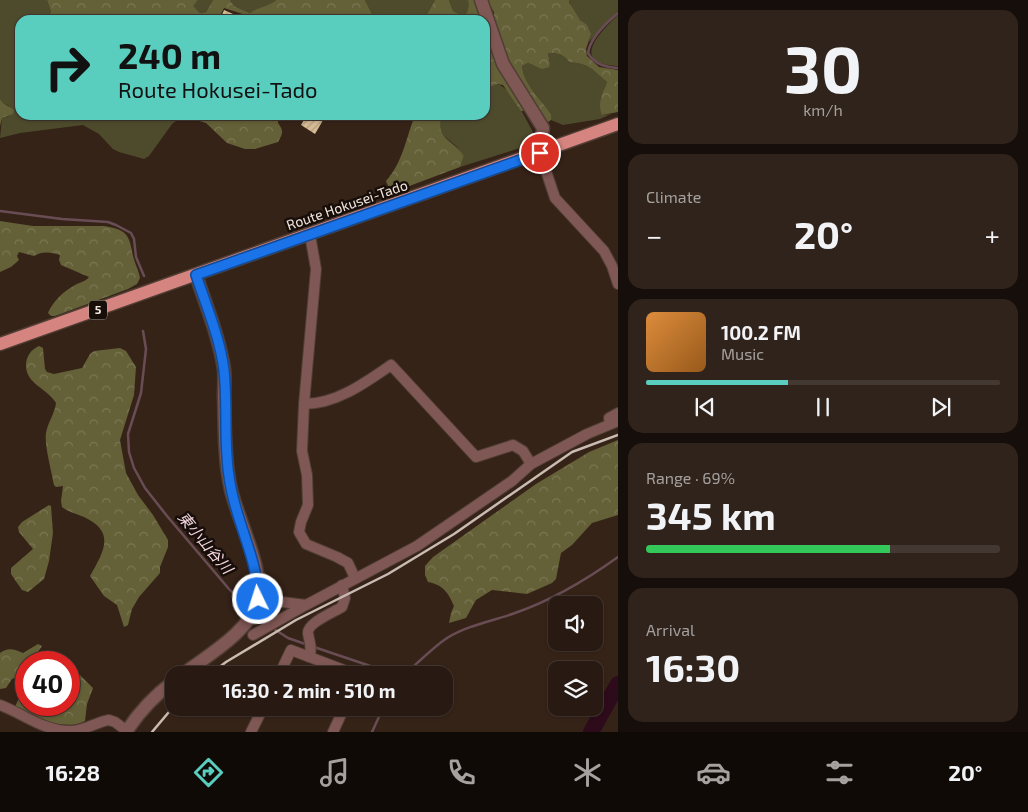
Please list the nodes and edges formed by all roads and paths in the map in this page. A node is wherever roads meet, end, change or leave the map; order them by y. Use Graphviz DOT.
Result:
graph roads {
  1 [pos="481,0"];
  2 [pos="486,15"];
  3 [pos="490,26"];
  4 [pos="618,124"];
  5 [pos="540,153"];
  6 [pos="310,234"];
  7 [pos="196,275"];
  8 [pos="618,284"];
  9 [pos="0,344"];
  10 [pos="304,404"];
  11 [pos="618,412"];
  12 [pos="614,422"];
  13 [pos="531,464"];
  14 [pos="355,578"];
  15 [pos="342,585"];
  16 [pos="257,603"];
  17 [pos="306,605"];
  18 [pos="258,632"];
  19 [pos="310,655"];
  20 [pos="194,666"];
  21 [pos="283,666"];
  22 [pos="336,666"];
  23 [pos="165,688"];
  24 [pos="0,705"];
  25 [pos="259,716"];
  26 [pos="340,716"];
  27 [pos="122,730"];
  28 [pos="251,732"];
  29 [pos="333,732"];
  1 -- 2 [label="street"];
  3 -- 5 [label="street"];
  4 -- 5 [label="main road, Route Hokusei-Tado / 5"];
  5 -- 6 [label="main road, Route Hokusei-Tado / 5"];
  5 -- 8 [label="street"];
  6 -- 7 [label="main road, Route Hokusei-Tado / 5"];
  6 -- 10 [label="street"];
  7 -- 9 [label="main road, Route Hokusei-Tado / 5"];
  7 -- 16 [label="street"];
  10 -- 13 [label="street"];
  10 -- 14 [label="street"];
  11 -- 12 [label="street"];
  12 -- 13 [label="street"];
  13 -- 14 [label="street"];
  14 -- 15 [label="street"];
  15 -- 17 [label="street"];
  15 -- 19 [label="street"];
  16 -- 17 [label="street"];
  16 -- 20 [label="street"];
  17 -- 18 [label="street"];
  19 -- 21 [label="street"];
  19 -- 22 [label="street"];
  23 -- 27 [label="street"];
  24 -- 27 [label="street"];
  25 -- 28 [label="street"];
  26 -- 29 [label="street"];
}
